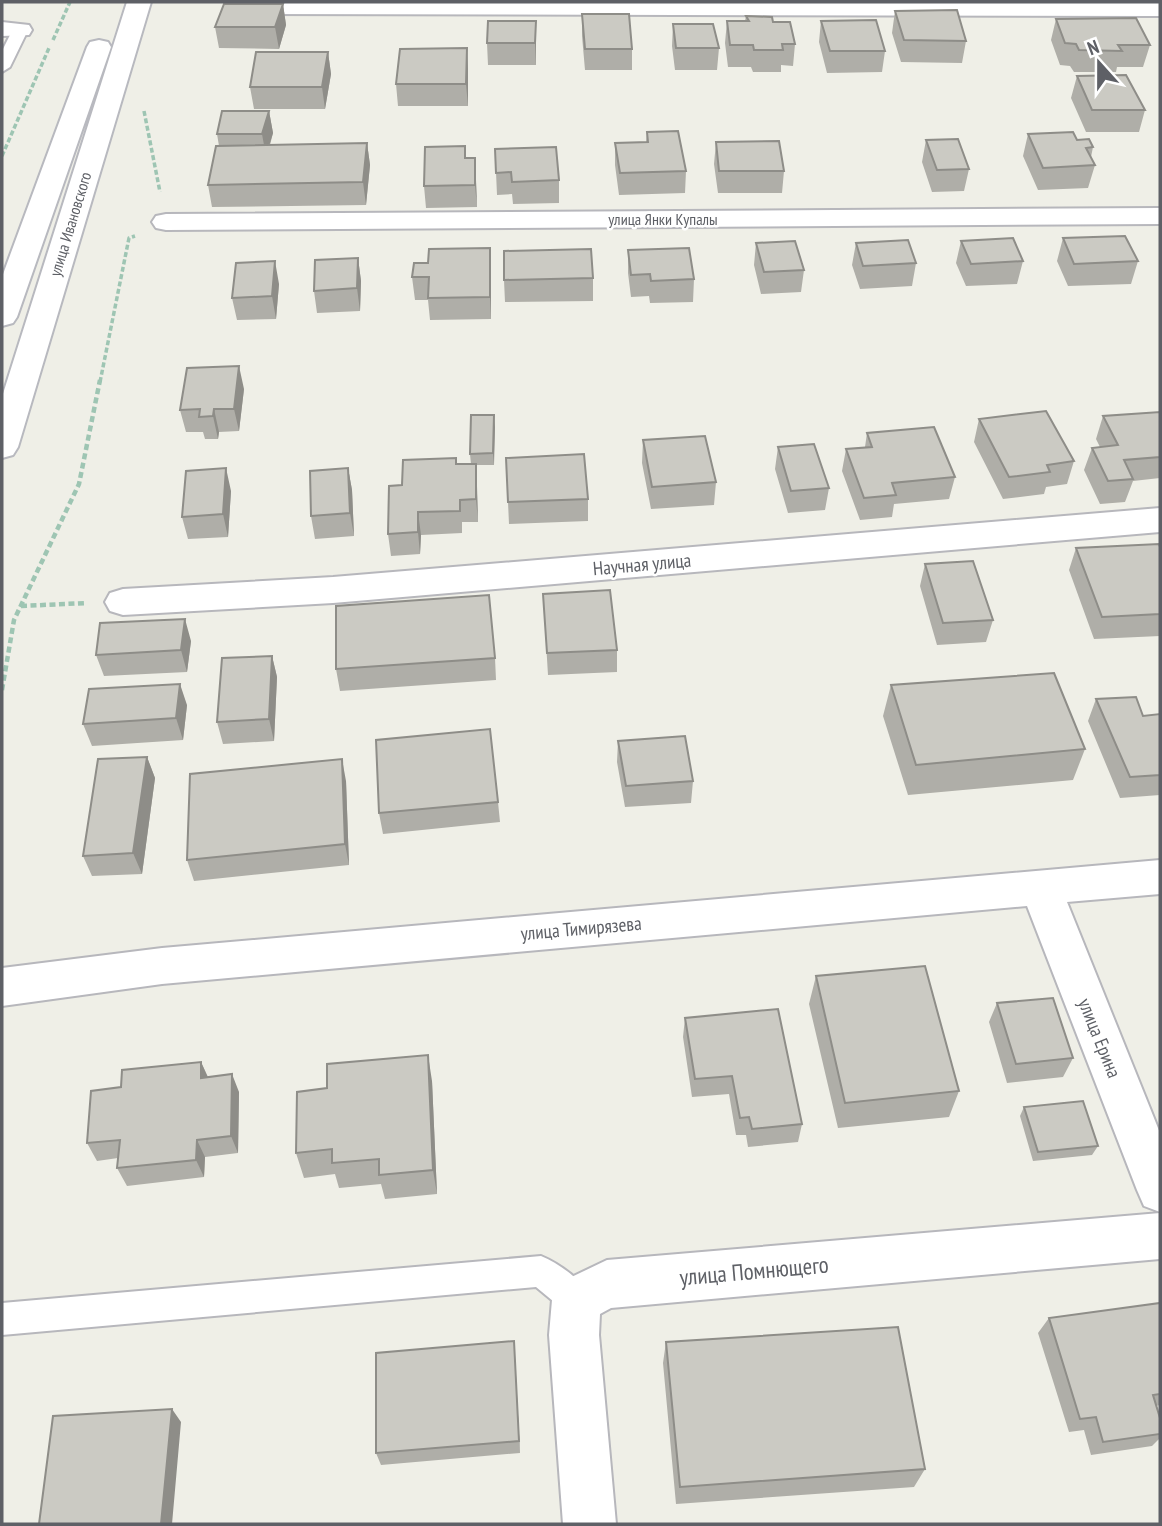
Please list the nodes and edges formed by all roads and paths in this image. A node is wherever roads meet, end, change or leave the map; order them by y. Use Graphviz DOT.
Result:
graph roads {
  1 [pos="69,2"];
  2 [pos="115,2"];
  3 [pos="139,2"];
  4 [pos="244,5"];
  5 [pos="383,5"];
  6 [pos="534,5"];
  7 [pos="689,5"];
  8 [pos="851,5"];
  9 [pos="1003,5"];
  10 [pos="1155,8"];
  11 [pos="11,30"];
  12 [pos="2,67"];
  13 [pos="144,109"];
  14 [pos="2,156"];
  15 [pos="1160,216"];
  16 [pos="166,222"];
  17 [pos="2,317"];
  18 [pos="2,447"];
  19 [pos="1160,520"];
  20 [pos="123,602"];
  21 [pos="21,606"];
  22 [pos="2,690"];
  23 [pos="1160,877"];
  24 [pos="1040,886"];
  25 [pos="2,987"];
  26 [pos="1160,1190"];
  27 [pos="1160,1236"];
  28 [pos="576,1300"];
  29 [pos="2,1319"];
  30 [pos="589,1524"];
  1 -- 14 [label="path"];
  2 -- 17 [label="street, улица Ивановского"];
  3 -- 18 [label="street, улица Ивановского"];
  4 -- 5 [label="street"];
  5 -- 6 [label="street"];
  6 -- 7 [label="street"];
  7 -- 8 [label="street"];
  8 -- 9 [label="street"];
  9 -- 10 [label="street"];
  11 -- 12 [label="lane"];
  13 -- 16 [label="path"];
  15 -- 16 [label="street, улица Янки Купалы"];
  16 -- 21 [label="path"];
  19 -- 20 [label="street, Научная улица"];
  20 -- 21 [label="path"];
  21 -- 22 [label="path"];
  23 -- 24 [label="street, улица Тимирязева"];
  24 -- 25 [label="street, улица Тимирязева"];
  24 -- 26 [label="street, улица Ерина"];
  27 -- 28 [label="street, улица Помнющего"];
  28 -- 29 [label="lane"];
  28 -- 30 [label="street"];
}
